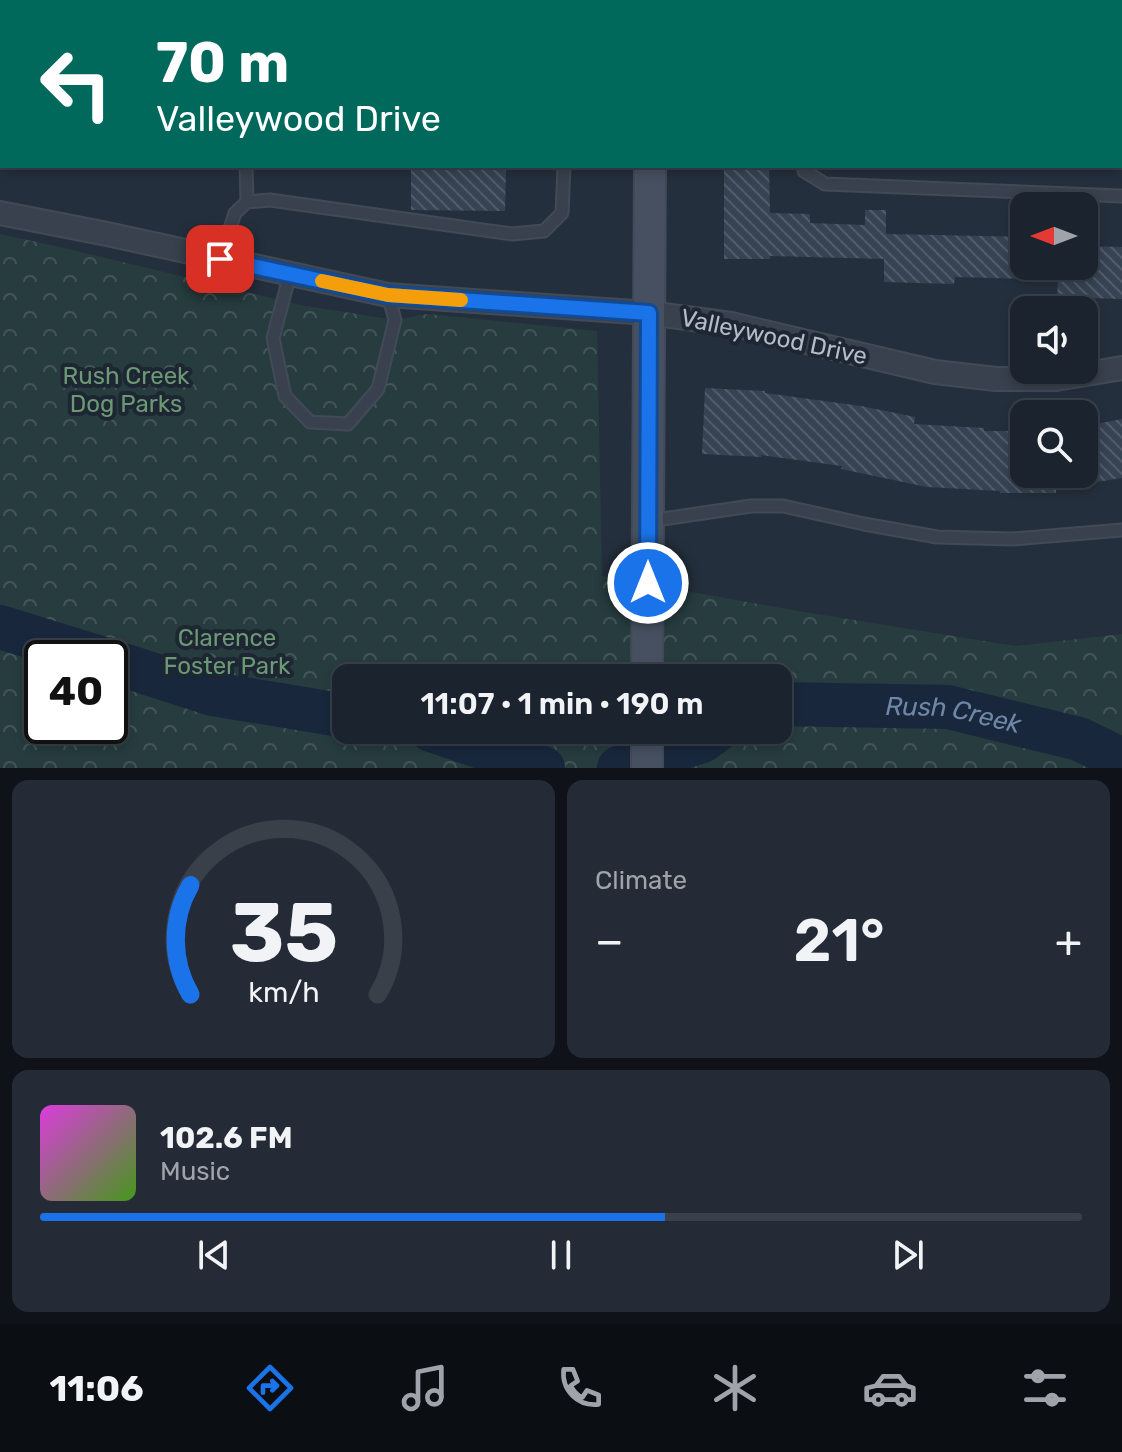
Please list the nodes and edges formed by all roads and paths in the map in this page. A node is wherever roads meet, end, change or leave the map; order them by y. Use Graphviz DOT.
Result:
graph roads {
  1 [pos="246,168"];
  2 [pos="564,168"];
  3 [pos="650,168"];
  4 [pos="804,168"];
  5 [pos="1122,196"];
  6 [pos="247,202"];
  7 [pos="0,213"];
  8 [pos="220,259"];
  9 [pos="290,274"];
  10 [pos="388,295"];
  11 [pos="649,313"];
  12 [pos="1122,368"];
  13 [pos="648,521"];
  14 [pos="1122,530"];
  15 [pos="647,664"];
  16 [pos="647,744"];
  17 [pos="647,768"];
  1 -- 6 [label="lane"];
  2 -- 6 [label="lane"];
  3 -- 11 [label="street"];
  4 -- 5 [label="lane"];
  6 -- 8 [label="lane"];
  7 -- 8 [label="street, Valleywood Drive"];
  8 -- 9 [label="street, Valleywood Drive"];
  9 -- 10 [label="street, Valleywood Drive"];
  9 -- 10 [label="lane"];
  10 -- 11 [label="street, Valleywood Drive"];
  11 -- 12 [label="street, Valleywood Drive"];
  11 -- 13 [label="street"];
  13 -- 14 [label="lane"];
  13 -- 15 [label="street"];
  16 -- 17 [label="street"];
}
